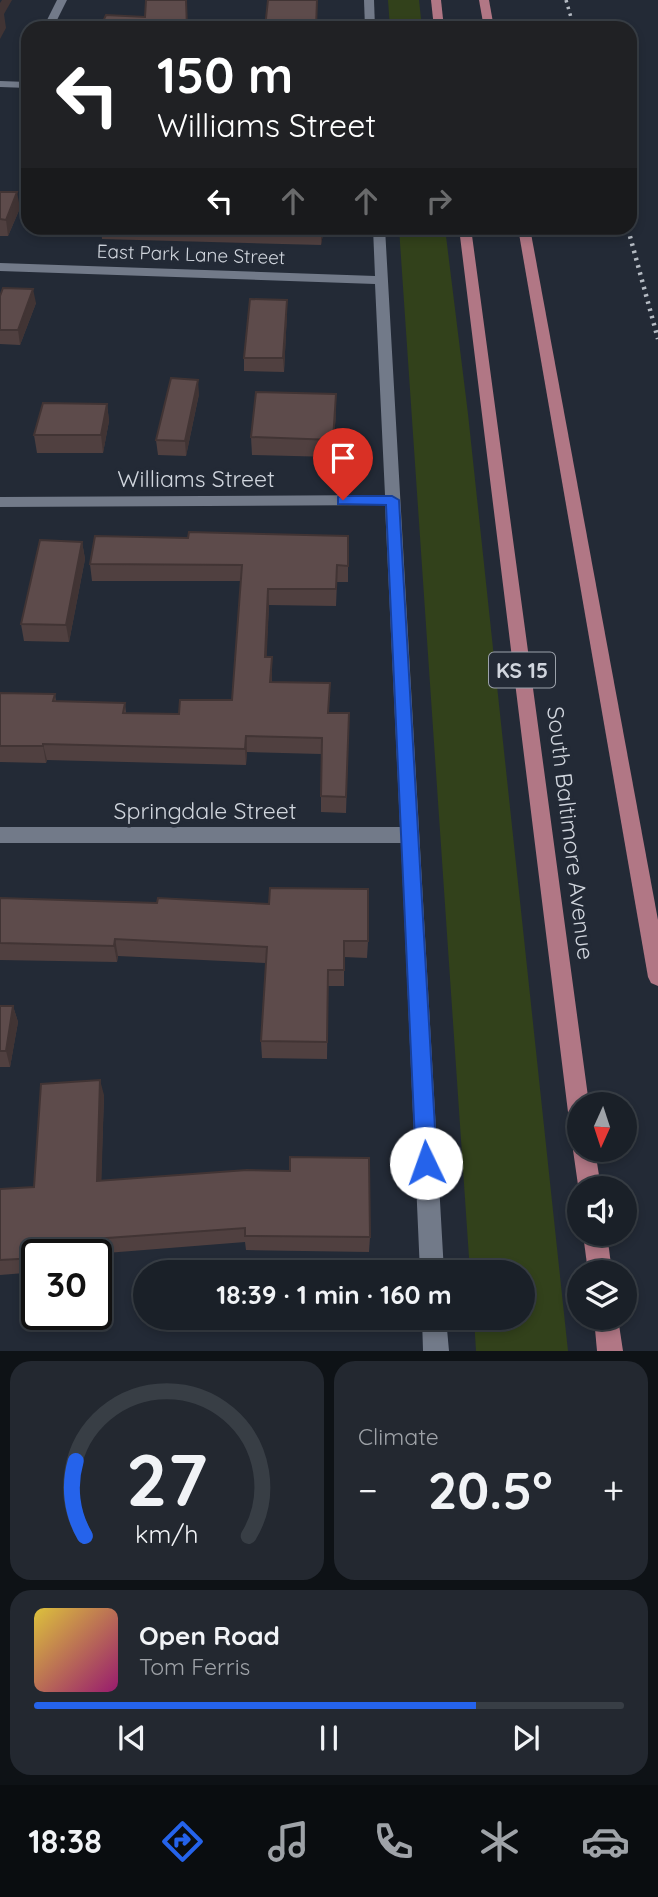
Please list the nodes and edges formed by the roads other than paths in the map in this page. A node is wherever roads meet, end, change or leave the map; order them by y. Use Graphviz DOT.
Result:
graph roads {
  1 [pos="62,0"];
  2 [pos="369,0"];
  3 [pos="436,0"];
  4 [pos="484,0"];
  5 [pos="52,21"];
  6 [pos="370,21"];
  7 [pos="438,21"];
  8 [pos="488,21"];
  9 [pos="0,84"];
  10 [pos="21,85"];
  11 [pos="379,235"];
  12 [pos="466,235"];
  13 [pos="525,235"];
  14 [pos="0,267"];
  15 [pos="381,280"];
  16 [pos="392,500"];
  17 [pos="0,502"];
  18 [pos="0,835"];
  19 [pos="410,835"];
  20 [pos="658,977"];
  21 [pos="576,1092"];
  22 [pos="431,1260"];
  23 [pos="435,1330"];
  24 [pos="607,1330"];
  25 [pos="436,1351"];
  26 [pos="610,1351"];
  1 -- 5 [label="street"];
  2 -- 6 [label="street"];
  3 -- 7 [label="main road"];
  4 -- 8 [label="main road"];
  9 -- 10 [label="street"];
  11 -- 15 [label="street"];
  12 -- 21 [label="main road, South Baltimore Avenue / KS 15"];
  13 -- 20 [label="main road"];
  14 -- 15 [label="street, East Park Lane Street"];
  15 -- 16 [label="street"];
  16 -- 17 [label="street, Williams Street"];
  16 -- 19 [label="street"];
  18 -- 19 [label="street, Springdale Street"];
  19 -- 22 [label="street"];
  23 -- 25 [label="street"];
  24 -- 26 [label="main road"];
}
